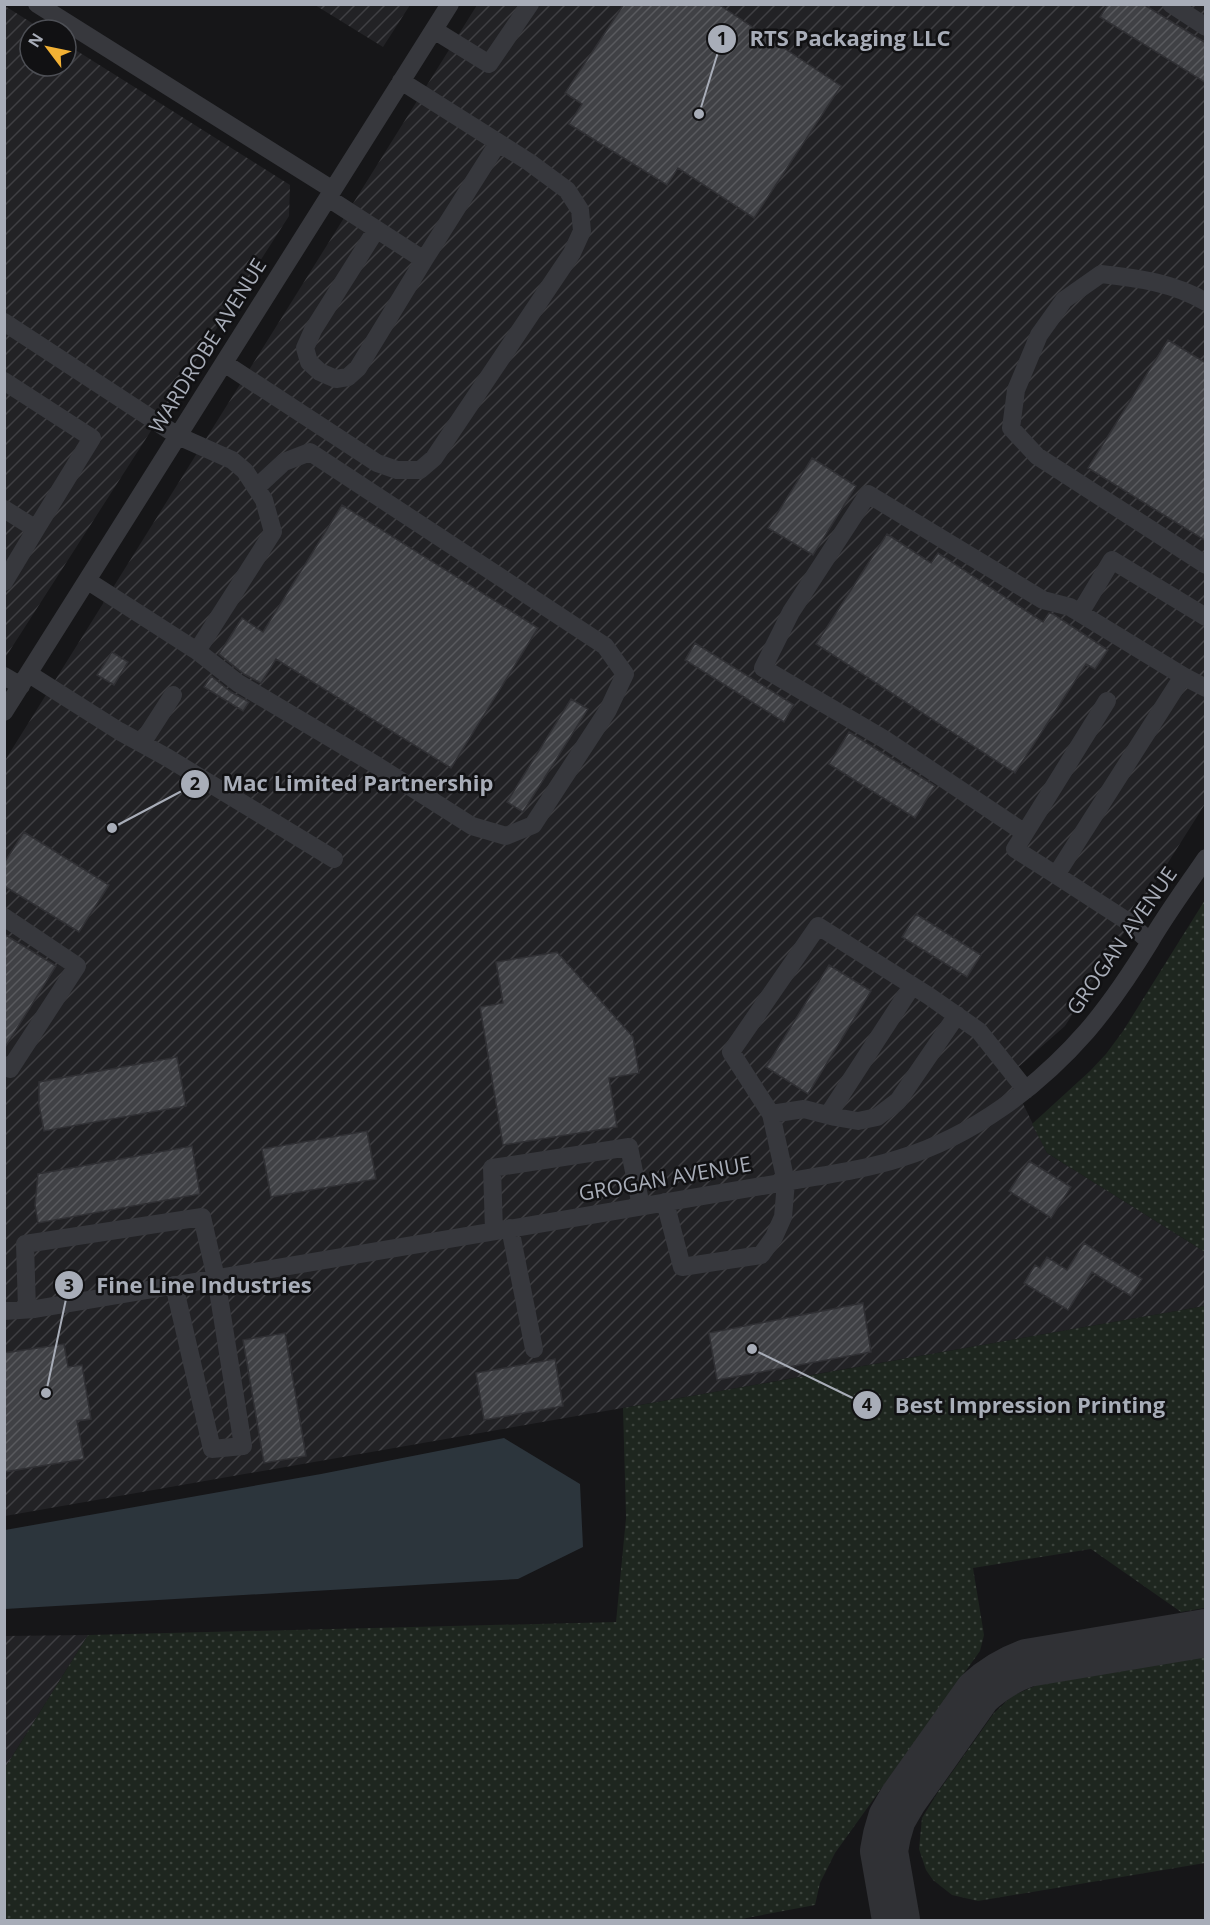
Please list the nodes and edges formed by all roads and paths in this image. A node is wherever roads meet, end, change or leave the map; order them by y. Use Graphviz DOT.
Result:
graph roads {
  1 [pos="37,4"];
  2 [pos="450,4"];
  3 [pos="530,4"];
  4 [pos="1171,4"];
  5 [pos="1206,27"];
  6 [pos="434,30"];
  7 [pos="401,81"];
  8 [pos="498,142"];
  9 [pos="330,194"];
  10 [pos="376,230"];
  11 [pos="424,260"];
  12 [pos="1206,302"];
  13 [pos="4,322"];
  14 [pos="224,363"];
  15 [pos="4,381"];
  16 [pos="178,436"];
  17 [pos="256,488"];
  18 [pos="4,509"];
  19 [pos="36,530"];
  20 [pos="1206,565"];
  21 [pos="87,581"];
  22 [pos="4,582"];
  23 [pos="1080,613"];
  24 [pos="1206,617"];
  25 [pos="197,651"];
  26 [pos="4,676"];
  27 [pos="1183,676"];
  28 [pos="25,680"];
  29 [pos="1206,688"];
  30 [pos="173,694"];
  31 [pos="1107,701"];
  32 [pos="4,712"];
  33 [pos="142,743"];
  34 [pos="1025,833"];
  35 [pos="1206,858"];
  36 [pos="334,860"];
  37 [pos="1056,875"];
  38 [pos="4,916"];
  39 [pos="1150,942"];
  40 [pos="912,986"];
  41 [pos="957,1015"];
  42 [pos="4,1065"];
  43 [pos="1026,1090"];
  44 [pos="771,1114"];
  45 [pos="828,1115"];
  46 [pos="786,1182"];
  47 [pos="665,1202"];
  48 [pos="641,1206"];
  49 [pos="502,1230"];
  50 [pos="216,1278"];
  51 [pos="174,1285"];
  52 [pos="27,1309"];
  53 [pos="4,1311"];
  54 [pos="534,1349"];
  1 -- 9 [label="street"];
  2 -- 6 [label="street, WARDROBE AVENUE"];
  3 -- 6 [label="street"];
  4 -- 5 [label="street"];
  6 -- 7 [label="street, WARDROBE AVENUE"];
  7 -- 8 [label="street"];
  7 -- 9 [label="street, WARDROBE AVENUE"];
  8 -- 11 [label="street"];
  8 -- 14 [label="street"];
  9 -- 10 [label="street"];
  9 -- 14 [label="street, WARDROBE AVENUE"];
  10 -- 11 [label="street"];
  10 -- 11 [label="street"];
  12 -- 20 [label="street"];
  13 -- 16 [label="street"];
  14 -- 16 [label="street, WARDROBE AVENUE"];
  15 -- 19 [label="street"];
  16 -- 17 [label="street"];
  16 -- 21 [label="street, WARDROBE AVENUE"];
  17 -- 25 [label="street"];
  17 -- 25 [label="street"];
  18 -- 19 [label="street"];
  19 -- 22 [label="street"];
  21 -- 25 [label="street"];
  21 -- 28 [label="street, WARDROBE AVENUE"];
  23 -- 24 [label="street"];
  23 -- 27 [label="street"];
  23 -- 34 [label="street"];
  26 -- 28 [label="street"];
  27 -- 29 [label="street"];
  27 -- 37 [label="street"];
  28 -- 32 [label="street, WARDROBE AVENUE"];
  28 -- 33 [label="street"];
  30 -- 33 [label="street"];
  31 -- 34 [label="street"];
  33 -- 36 [label="street"];
  34 -- 37 [label="street"];
  35 -- 39 [label="street, GROGAN AVENUE"];
  37 -- 39 [label="street"];
  38 -- 42 [label="street"];
  39 -- 43 [label="street, GROGAN AVENUE"];
  40 -- 41 [label="street"];
  40 -- 44 [label="street"];
  40 -- 45 [label="street"];
  41 -- 43 [label="street"];
  41 -- 45 [label="street"];
  43 -- 46 [label="street, GROGAN AVENUE"];
  44 -- 45 [label="street"];
  44 -- 46 [label="street"];
  46 -- 47 [label="street, GROGAN AVENUE"];
  46 -- 47 [label="street"];
  47 -- 48 [label="street, GROGAN AVENUE"];
  48 -- 49 [label="street, GROGAN AVENUE"];
  48 -- 49 [label="street"];
  49 -- 50 [label="street, GROGAN AVENUE"];
  49 -- 54 [label="street"];
  50 -- 51 [label="street, GROGAN AVENUE"];
  50 -- 51 [label="street"];
  50 -- 52 [label="street"];
  51 -- 52 [label="street, GROGAN AVENUE"];
  52 -- 53 [label="street, GROGAN AVENUE"];
}
